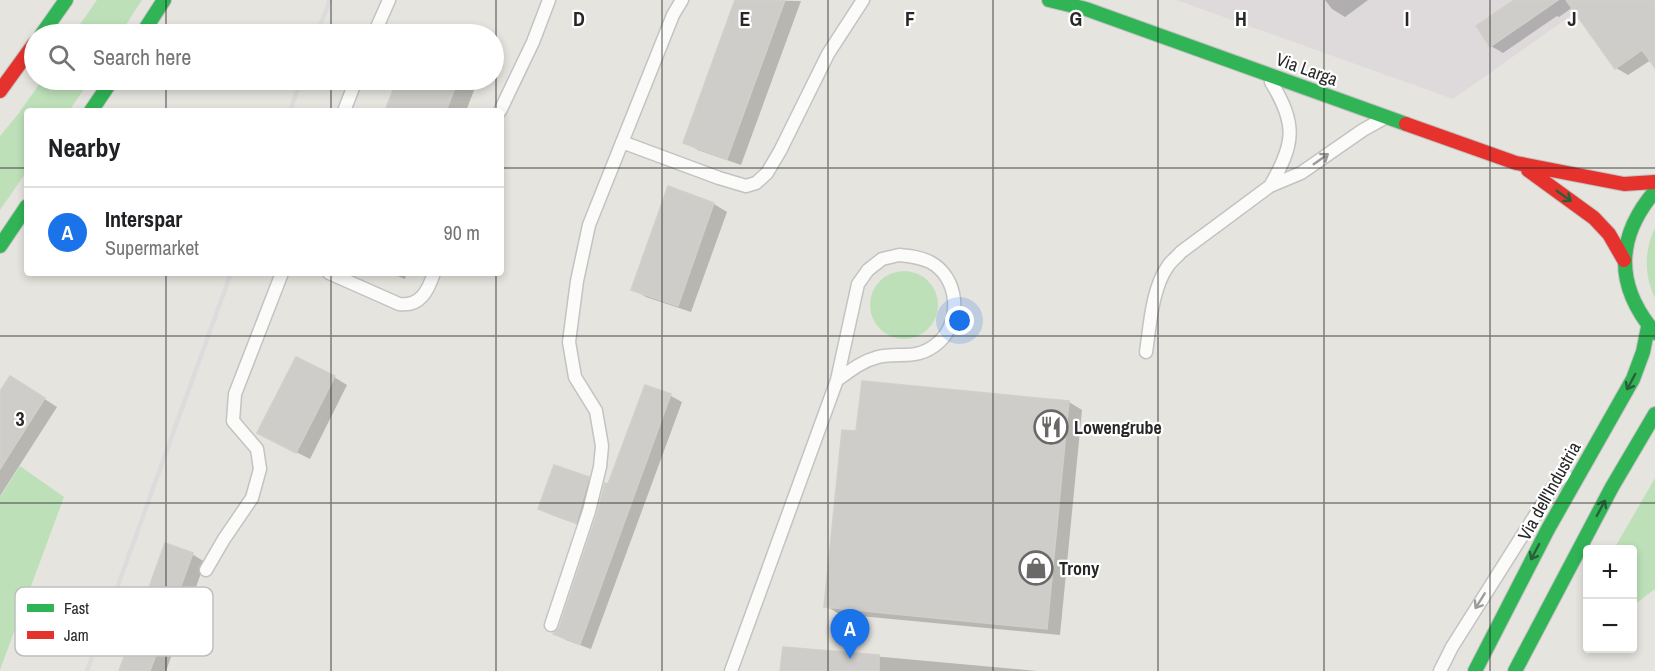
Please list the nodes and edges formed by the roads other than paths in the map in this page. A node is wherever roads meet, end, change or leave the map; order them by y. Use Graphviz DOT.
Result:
graph roads {
  1 [pos="66,0"];
  2 [pos="164,0"];
  3 [pos="389,0"];
  4 [pos="549,0"];
  5 [pos="682,0"];
  6 [pos="862,0"];
  7 [pos="1049,0"];
  8 [pos="1068,0"];
  9 [pos="1086,9"];
  10 [pos="49,24"];
  11 [pos="148,24"];
  12 [pos="378,24"];
  13 [pos="24,58"];
  14 [pos="1266,73"];
  15 [pos="105,90"];
  16 [pos="352,90"];
  17 [pos="0,91"];
  18 [pos="93,108"];
  19 [pos="345,108"];
  20 [pos="501,108"];
  21 [pos="1387,116"];
  22 [pos="622,142"];
  23 [pos="1516,163"];
  24 [pos="1655,182"];
  25 [pos="1270,186"];
  26 [pos="1655,191"];
  27 [pos="24,210"];
  28 [pos="0,246"];
  29 [pos="1624,260"];
  30 [pos="281,276"];
  31 [pos="336,276"];
  32 [pos="433,276"];
  33 [pos="1652,330"];
  34 [pos="1146,352"];
  35 [pos="837,380"];
  36 [pos="1655,414"];
  37 [pos="1600,435"];
  38 [pos="206,570"];
  39 [pos="552,625"];
  40 [pos="730,671"];
  41 [pos="1440,671"];
  42 [pos="1474,671"];
  43 [pos="1515,671"];
  1 -- 10 [label="street"];
  2 -- 11 [label="street"];
  3 -- 12 [label="lane"];
  4 -- 20 [label="lane"];
  5 -- 22 [label="lane"];
  6 -- 22 [label="lane"];
  7 -- 9 [label="street, Via Larga"];
  8 -- 9 [label="street, Via Larga"];
  9 -- 14 [label="street, Via Larga"];
  13 -- 17 [label="street"];
  14 -- 21 [label="street, Via Larga"];
  14 -- 25 [label="lane"];
  15 -- 18 [label="street"];
  16 -- 19 [label="lane"];
  21 -- 23 [label="street, Via Larga"];
  25 -- 21 [label="lane, one-way"];
  22 -- 39 [label="lane"];
  23 -- 24 [label="street, Via Larga"];
  23 -- 29 [label="street, Via Larga, one-way"];
  25 -- 34 [label="lane"];
  26 -- 29 [label="street"];
  27 -- 28 [label="street"];
  29 -- 33 [label="street"];
  30 -- 38 [label="lane"];
  31 -- 32 [label="lane"];
  33 -- 37 [label="street, Via dell'Industria, one-way"];
  35 -- 35 [label="lane"];
  35 -- 40 [label="lane"];
  43 -- 36 [label="street, one-way"];
  37 -- 41 [label="lane, one-way"];
  37 -- 42 [label="street, Via dell'Industria, one-way"];
}
